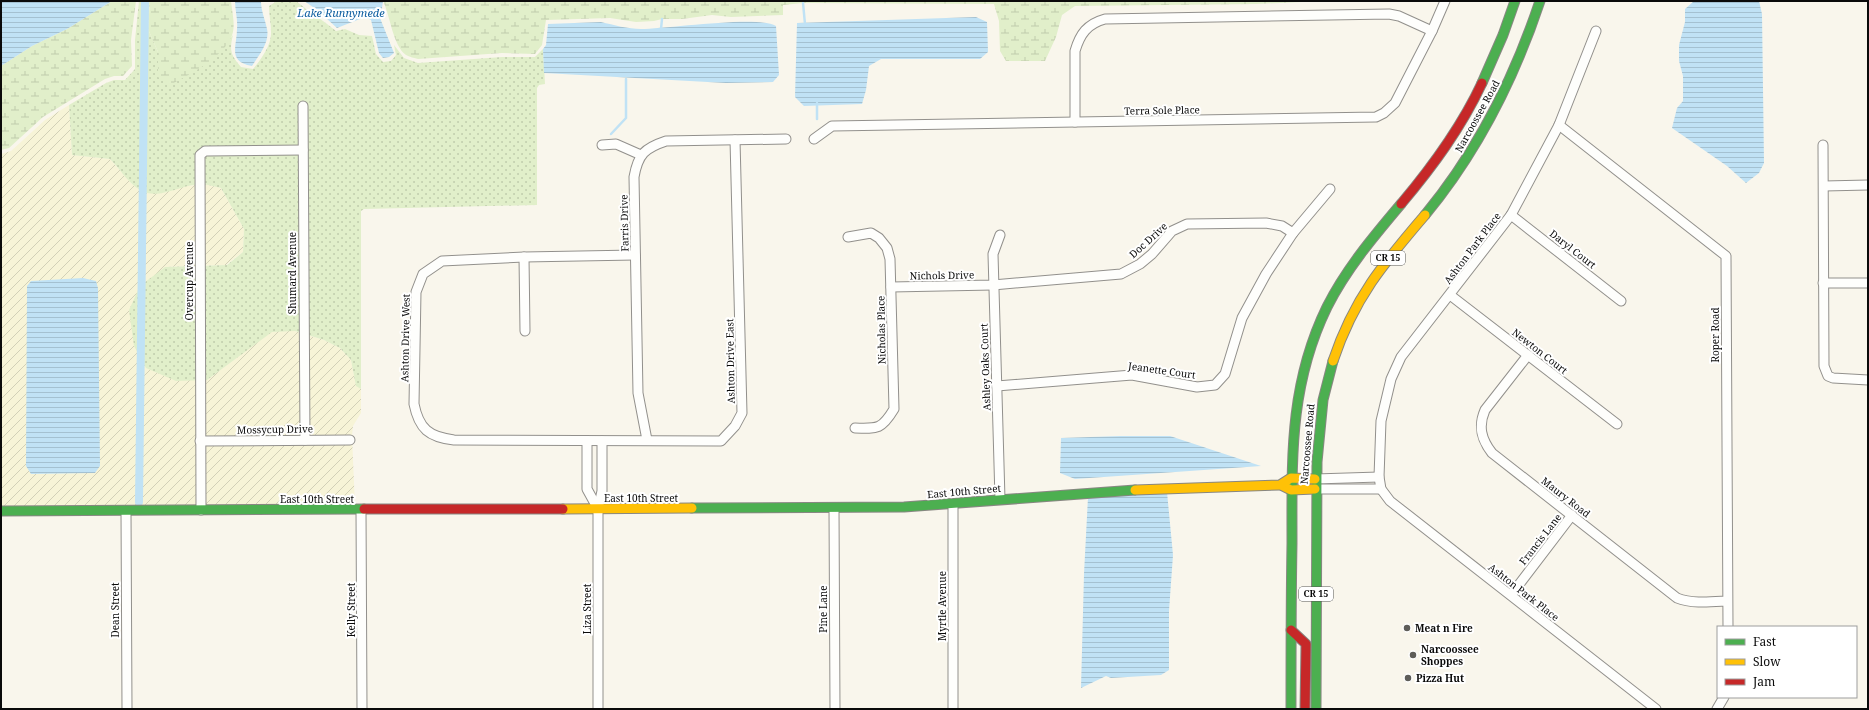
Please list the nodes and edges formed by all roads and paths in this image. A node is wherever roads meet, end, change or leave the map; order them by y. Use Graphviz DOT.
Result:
graph roads {
  1 [pos="1445,1"];
  2 [pos="1515,1"];
  3 [pos="1540,1"];
  4 [pos="1432,31"];
  5 [pos="1596,31"];
  6 [pos="303,106"];
  7 [pos="1075,122"];
  8 [pos="1559,125"];
  9 [pos="786,139"];
  10 [pos="814,139"];
  11 [pos="735,140"];
  12 [pos="602,145"];
  13 [pos="1823,145"];
  14 [pos="303,150"];
  15 [pos="641,155"];
  16 [pos="1868,185"];
  17 [pos="1824,186"];
  18 [pos="1330,188"];
  19 [pos="1511,215"];
  20 [pos="1293,233"];
  21 [pos="1000,235"];
  22 [pos="848,237"];
  23 [pos="635,255"];
  24 [pos="524,257"];
  25 [pos="1823,283"];
  26 [pos="1868,283"];
  27 [pos="993,285"];
  28 [pos="891,287"];
  29 [pos="1450,295"];
  30 [pos="1621,301"];
  31 [pos="525,331"];
  32 [pos="1528,355"];
  33 [pos="1868,380"];
  34 [pos="997,386"];
  35 [pos="1617,424"];
  36 [pos="855,428"];
  37 [pos="305,440"];
  38 [pos="350,440"];
  39 [pos="647,440"];
  40 [pos="200,441"];
  41 [pos="586,441"];
  42 [pos="602,441"];
  43 [pos="1379,477"];
  44 [pos="1291,478"];
  45 [pos="1315,478"];
  46 [pos="1280,485"];
  47 [pos="1315,489"];
  48 [pos="1381,489"];
  49 [pos="1291,490"];
  50 [pos="1000,499"];
  51 [pos="954,504"];
  52 [pos="834,508"];
  53 [pos="201,510"];
  54 [pos="362,510"];
  55 [pos="598,510"];
  56 [pos="1,511"];
  57 [pos="126,511"];
  58 [pos="1572,515"];
  59 [pos="1511,595"];
  60 [pos="1727,602"];
  61 [pos="1728,626"];
  62 [pos="1291,630"];
  63 [pos="1724,698"];
  64 [pos="127,709"];
  65 [pos="362,709"];
  66 [pos="598,709"];
  67 [pos="835,709"];
  68 [pos="953,709"];
  69 [pos="1291,709"];
  70 [pos="1305,709"];
  71 [pos="1316,709"];
  72 [pos="1656,709"];
  73 [pos="1718,709"];
  1 -- 4 [label="street, Terra Sole Place"];
  2 -- 44 [label="main road, Narcoossee Road / CR 15"];
  3 -- 45 [label="main road, Narcoossee Road / CR 15"];
  4 -- 7 [label="street, Terra Sole Place"];
  4 -- 7 [label="street"];
  5 -- 8 [label="street, Ashton Park Place"];
  6 -- 14 [label="street, Shumard Avenue"];
  7 -- 10 [label="street, Terra Sole Place"];
  8 -- 19 [label="street, Ashton Park Place"];
  8 -- 60 [label="street, Roper Road"];
  9 -- 11 [label="street"];
  11 -- 15 [label="street"];
  11 -- 39 [label="street, Ashton Drive East"];
  12 -- 15 [label="street"];
  13 -- 17 [label="street"];
  14 -- 37 [label="street, Shumard Avenue"];
  14 -- 40 [label="street, Overcup Avenue"];
  15 -- 23 [label="street, Farris Drive"];
  16 -- 17 [label="street"];
  17 -- 25 [label="street"];
  18 -- 20 [label="street, Jeanette Court"];
  19 -- 29 [label="street, Ashton Park Place"];
  19 -- 30 [label="street, Daryl Court"];
  20 -- 27 [label="street, Doc Drive"];
  20 -- 34 [label="street, Jeanette Court"];
  21 -- 27 [label="street, Ashley Oaks Court"];
  22 -- 28 [label="street, Nicholas Place"];
  23 -- 24 [label="street, Ashton Drive West"];
  23 -- 39 [label="street, Farris Drive"];
  24 -- 31 [label="street"];
  24 -- 41 [label="street, Ashton Drive West"];
  25 -- 26 [label="street"];
  25 -- 33 [label="street"];
  27 -- 28 [label="street, Nichols Drive"];
  27 -- 34 [label="street, Ashley Oaks Court"];
  28 -- 36 [label="street, Nicholas Place"];
  29 -- 32 [label="street, Newton Court"];
  29 -- 43 [label="street, Ashton Park Place"];
  32 -- 35 [label="street, Newton Court"];
  32 -- 58 [label="street, Maury Road"];
  34 -- 50 [label="street, Ashley Oaks Court"];
  37 -- 38 [label="street, Mossycup Drive"];
  37 -- 40 [label="street, Mossycup Drive"];
  39 -- 42 [label="street, Ashton Drive East"];
  40 -- 53 [label="street, Overcup Avenue"];
  41 -- 42 [label="street, Ashton Drive East"];
  41 -- 55 [label="street"];
  42 -- 55 [label="street, Liza Street"];
  43 -- 45 [label="street"];
  43 -- 48 [label="street, Ashton Park Place"];
  44 -- 45 [label="main road"];
  44 -- 46 [label="main road"];
  44 -- 49 [label="main road, Narcoossee Road / CR 15"];
  45 -- 47 [label="main road, Narcoossee Road / CR 15"];
  46 -- 49 [label="main road, East 10th Street"];
  46 -- 50 [label="main road, East 10th Street"];
  47 -- 48 [label="street"];
  47 -- 49 [label="main road, East 10th Street"];
  47 -- 71 [label="main road, Narcoossee Road / CR 15"];
  48 -- 59 [label="street, Ashton Park Place"];
  49 -- 62 [label="main road, Narcoossee Road / CR 15"];
  50 -- 51 [label="main road, East 10th Street"];
  51 -- 52 [label="main road, East 10th Street"];
  51 -- 68 [label="street, Myrtle Avenue"];
  52 -- 55 [label="main road, East 10th Street"];
  52 -- 67 [label="street, Pine Lane"];
  53 -- 54 [label="main road, East 10th Street"];
  53 -- 57 [label="main road, East 10th Street"];
  54 -- 55 [label="main road, East 10th Street"];
  54 -- 65 [label="street, Kelly Street"];
  55 -- 66 [label="street, Liza Street"];
  56 -- 57 [label="main road, East 10th Street"];
  57 -- 64 [label="street, Dean Street"];
  58 -- 59 [label="street, Francis Lane"];
  58 -- 60 [label="street, Maury Road"];
  59 -- 72 [label="street, Ashton Park Place"];
  60 -- 61 [label="street, Roper Road"];
  62 -- 69 [label="main road, Narcoossee Road / CR 15"];
  62 -- 70 [label="main road"];
  63 -- 73 [label="street"];
}
